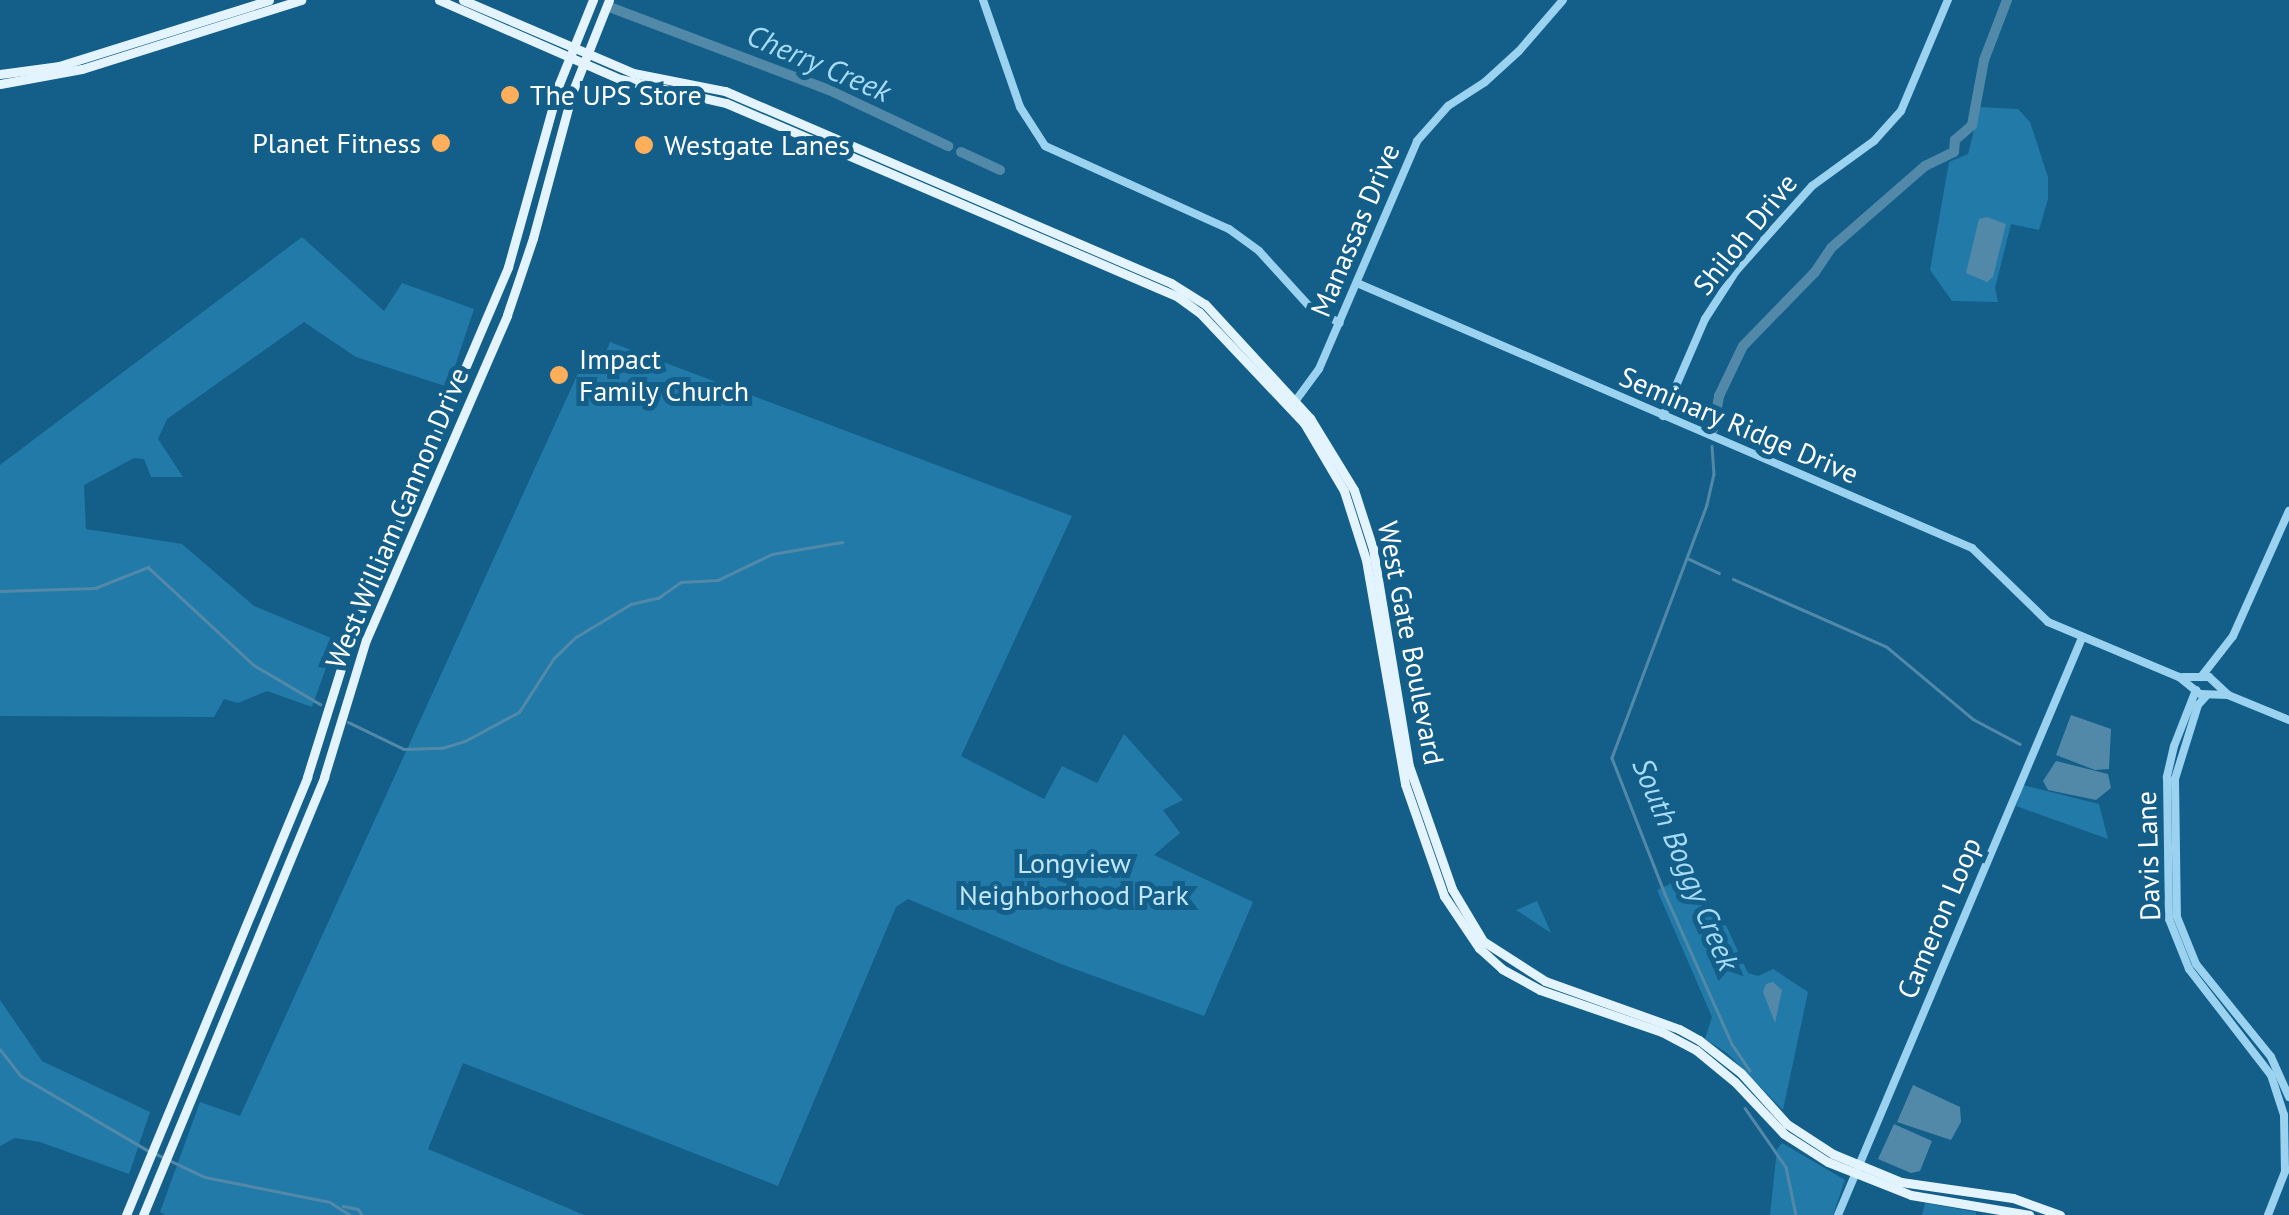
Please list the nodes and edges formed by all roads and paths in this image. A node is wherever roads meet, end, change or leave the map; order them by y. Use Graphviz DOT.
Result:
graph roads {
  1 [pos="268,0"];
  2 [pos="301,0"];
  3 [pos="439,0"];
  4 [pos="463,0"];
  5 [pos="593,0"];
  6 [pos="609,0"];
  7 [pos="983,0"];
  8 [pos="1563,0"];
  9 [pos="1948,0"];
  10 [pos="482,14"];
  11 [pos="572,52"];
  12 [pos="585,58"];
  13 [pos="0,74"];
  14 [pos="0,84"];
  15 [pos="542,148"];
  16 [pos="558,151"];
  17 [pos="1357,283"];
  18 [pos="1340,323"];
  19 [pos="1293,404"];
  20 [pos="1663,416"];
  21 [pos="2289,511"];
  22 [pos="367,597"];
  23 [pos="381,603"];
  24 [pos="2082,638"];
  25 [pos="2216,660"];
  26 [pos="2179,677"];
  27 [pos="2200,677"];
  28 [pos="2213,681"];
  29 [pos="2196,690"];
  30 [pos="2207,694"];
  31 [pos="2228,695"];
  32 [pos="2289,720"];
  33 [pos="2284,1088"];
  34 [pos="2289,1097"];
  35 [pos="2287,1168"];
  36 [pos="1857,1170"];
  37 [pos="2012,1204"];
  38 [pos="134,1214"];
  39 [pos="2057,1214"];
  40 [pos="1838,1215"];
  41 [pos="2029,1215"];
  42 [pos="2268,1215"];
  1 -- 13 [label="main road"];
  2 -- 14 [label="main road"];
  3 -- 10 [label="main road, West Gate Boulevard"];
  4 -- 10 [label="main road, West Gate Boulevard"];
  5 -- 11 [label="main road, West William Cannon Drive"];
  6 -- 12 [label="main road, West William Cannon Drive"];
  7 -- 18 [label="street"];
  8 -- 17 [label="street, Manassas Drive"];
  9 -- 20 [label="street, Shiloh Drive"];
  10 -- 11 [label="main road, West Gate Boulevard"];
  11 -- 12 [label="main road, West Gate Boulevard"];
  11 -- 15 [label="main road, West William Cannon Drive"];
  12 -- 16 [label="main road, West William Cannon Drive"];
  12 -- 19 [label="main road, West Gate Boulevard"];
  15 -- 16 [label="main road"];
  15 -- 22 [label="main road, West William Cannon Drive"];
  16 -- 23 [label="main road, West William Cannon Drive"];
  17 -- 18 [label="street, Manassas Drive"];
  17 -- 20 [label="street, Seminary Ridge Drive"];
  18 -- 19 [label="street, Manassas Drive"];
  19 -- 36 [label="main road, West Gate Boulevard"];
  20 -- 24 [label="street, Seminary Ridge Drive"];
  21 -- 25 [label="street"];
  22 -- 23 [label="main road"];
  22 -- 38 [label="main road, West William Cannon Drive"];
  23 -- 38 [label="main road, West William Cannon Drive"];
  24 -- 26 [label="street, Seminary Ridge Drive"];
  24 -- 36 [label="street, Cameron Loop"];
  25 -- 27 [label="street"];
  25 -- 28 [label="street"];
  26 -- 27 [label="street"];
  26 -- 29 [label="street"];
  27 -- 28 [label="street"];
  27 -- 29 [label="street, Davis Lane"];
  28 -- 30 [label="street, Davis Lane"];
  28 -- 31 [label="street"];
  29 -- 30 [label="street"];
  29 -- 33 [label="street, Davis Lane"];
  30 -- 31 [label="street"];
  30 -- 33 [label="street, Davis Lane"];
  31 -- 32 [label="street"];
  33 -- 34 [label="street, Davis Lane"];
  33 -- 35 [label="street, Davis Lane"];
  35 -- 42 [label="street, Davis Lane"];
  36 -- 37 [label="main road, West Gate Boulevard"];
  36 -- 37 [label="main road, West Gate Boulevard"];
  36 -- 40 [label="street, Cameron Loop"];
  37 -- 39 [label="main road, West Gate Boulevard"];
  37 -- 41 [label="main road, West Gate Boulevard"];
}
